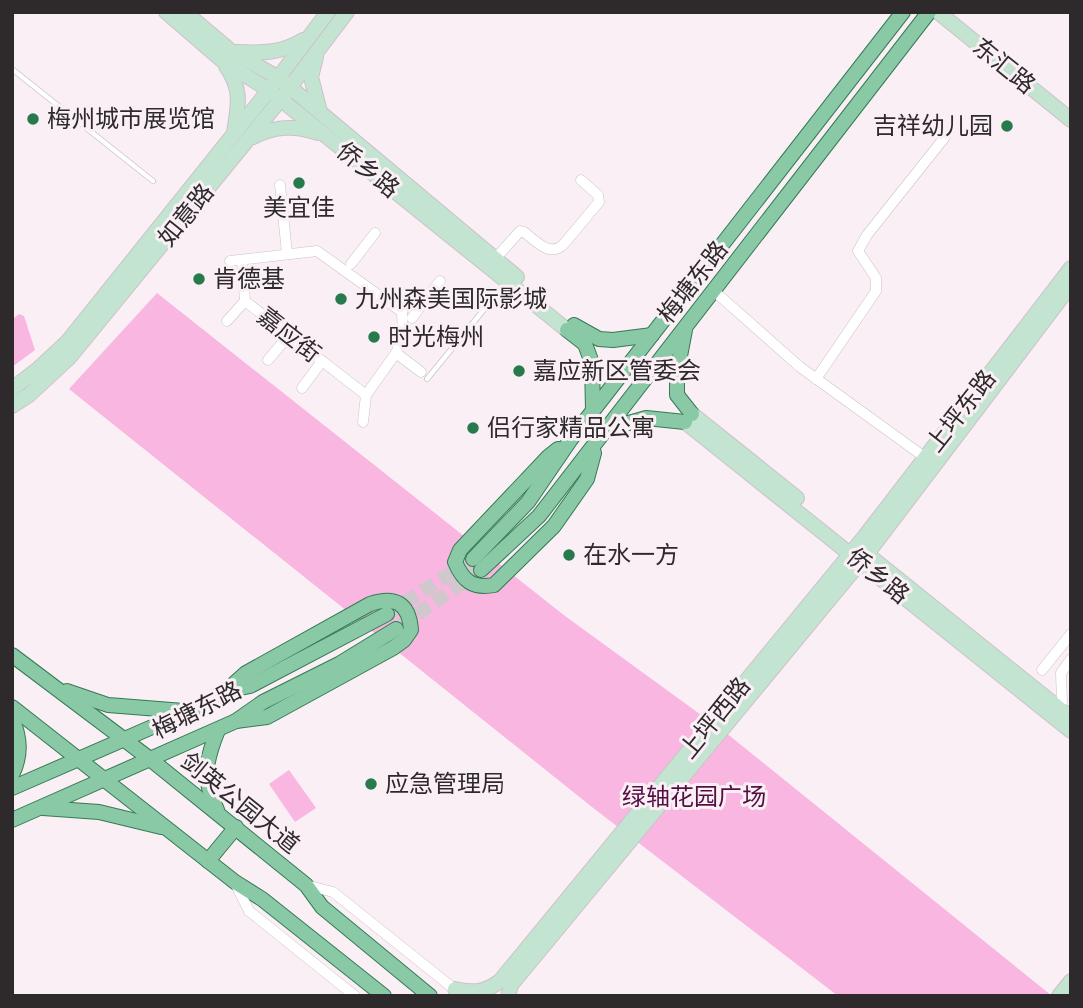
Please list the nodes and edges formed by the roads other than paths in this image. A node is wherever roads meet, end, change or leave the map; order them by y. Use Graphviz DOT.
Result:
graph roads {
  1 [pos="166,12"];
  2 [pos="185,12"];
  3 [pos="328,12"];
  4 [pos="347,12"];
  5 [pos="903,12"];
  6 [pos="929,12"];
  7 [pos="938,12"];
  8 [pos="310,36"];
  9 [pos="319,49"];
  10 [pos="228,57"];
  11 [pos="12,69"];
  12 [pos="280,89"];
  13 [pos="320,113"];
  14 [pos="1071,120"];
  15 [pos="326,136"];
  16 [pos="945,137"];
  17 [pos="240,138"];
  18 [pos="580,180"];
  19 [pos="153,181"];
  20 [pos="280,185"];
  21 [pos="376,233"];
  22 [pos="287,253"];
  23 [pos="495,259"];
  24 [pos="242,260"];
  25 [pos="230,261"];
  26 [pos="351,264"];
  27 [pos="1071,268"];
  28 [pos="440,281"];
  29 [pos="507,281"];
  30 [pos="1071,285"];
  31 [pos="714,291"];
  32 [pos="245,301"];
  33 [pos="407,315"];
  34 [pos="228,321"];
  35 [pos="571,327"];
  36 [pos="685,330"];
  37 [pos="289,335"];
  38 [pos="652,335"];
  39 [pos="396,353"];
  40 [pos="268,360"];
  41 [pos="322,361"];
  42 [pos="424,375"];
  43 [pos="816,379"];
  44 [pos="302,388"];
  45 [pos="12,389"];
  46 [pos="366,395"];
  47 [pos="12,406"];
  48 [pos="593,410"];
  49 [pos="688,418"];
  50 [pos="363,422"];
  51 [pos="608,429"];
  52 [pos="571,439"];
  53 [pos="596,444"];
  54 [pos="923,456"];
  55 [pos="859,554"];
  56 [pos="387,614"];
  57 [pos="396,629"];
  58 [pos="1071,634"];
  59 [pos="12,655"];
  60 [pos="1071,659"];
  61 [pos="1042,670"];
  62 [pos="57,687"];
  63 [pos="226,691"];
  64 [pos="1062,702"];
  65 [pos="12,707"];
  66 [pos="189,711"];
  67 [pos="12,717"];
  68 [pos="1071,718"];
  69 [pos="236,721"];
  70 [pos="218,730"];
  71 [pos="1071,731"];
  72 [pos="124,739"];
  73 [pos="80,759"];
  74 [pos="150,759"];
  75 [pos="12,775"];
  76 [pos="105,779"];
  77 [pos="12,788"];
  78 [pos="38,808"];
  79 [pos="219,814"];
  80 [pos="12,820"];
  81 [pos="168,828"];
  82 [pos="236,828"];
  83 [pos="208,860"];
  84 [pos="235,882"];
  85 [pos="306,885"];
  86 [pos="1071,981"];
  87 [pos="507,987"];
  88 [pos="459,992"];
  89 [pos="355,996"];
  90 [pos="384,996"];
  91 [pos="430,996"];
  92 [pos="1059,996"];
  1 -- 10 [label="street, 侨乡路"];
  2 -- 10 [label="street, 侨乡路"];
  3 -- 8 [label="street, 如意路"];
  4 -- 9 [label="street, 如意路"];
  5 -- 38 [label="main road, 梅塘东路"];
  6 -- 31 [label="main road, 梅塘东路"];
  7 -- 14 [label="street, 东汇路"];
  8 -- 10 [label="street"];
  8 -- 12 [label="street, 如意路"];
  9 -- 12 [label="street, 如意路"];
  9 -- 13 [label="street"];
  10 -- 12 [label="street, 侨乡路"];
  10 -- 17 [label="street"];
  11 -- 19 [label="lane"];
  12 -- 13 [label="street, 侨乡路"];
  12 -- 15 [label="street, 侨乡路"];
  12 -- 17 [label="street, 如意路"];
  13 -- 23 [label="street, 侨乡路"];
  15 -- 17 [label="street"];
  15 -- 29 [label="street, 侨乡路"];
  16 -- 43 [label="street"];
  17 -- 45 [label="street, 如意路"];
  17 -- 47 [label="street, 如意路"];
  18 -- 23 [label="street"];
  20 -- 22 [label="street"];
  21 -- 26 [label="street"];
  22 -- 24 [label="street"];
  22 -- 33 [label="street"];
  23 -- 35 [label="street, 侨乡路"];
  24 -- 25 [label="street"];
  24 -- 32 [label="street, 嘉应街"];
  27 -- 55 [label="street, 上坪东路"];
  28 -- 33 [label="street"];
  29 -- 35 [label="street, 侨乡路"];
  29 -- 42 [label="lane"];
  30 -- 55 [label="street, 上坪东路"];
  31 -- 36 [label="main road, 梅塘东路"];
  31 -- 43 [label="street"];
  32 -- 34 [label="street"];
  32 -- 37 [label="street, 嘉应街"];
  33 -- 39 [label="street"];
  35 -- 38 [label="main road"];
  35 -- 48 [label="main road"];
  36 -- 49 [label="main road"];
  36 -- 51 [label="main road, 梅塘东路"];
  37 -- 40 [label="street"];
  37 -- 41 [label="street, 嘉应街"];
  38 -- 48 [label="main road, 梅塘东路"];
  39 -- 42 [label="street"];
  39 -- 46 [label="street"];
  41 -- 44 [label="street"];
  41 -- 46 [label="street, 嘉应街"];
  43 -- 54 [label="street"];
  46 -- 50 [label="street"];
  48 -- 52 [label="main road, 梅塘东路"];
  49 -- 51 [label="main road"];
  49 -- 55 [label="street, 侨乡路"];
  51 -- 53 [label="main road, 梅塘东路"];
  52 -- 53 [label="main road, 梅塘东路"];
  52 -- 53 [label="main road"];
  55 -- 68 [label="street, 侨乡路"];
  55 -- 71 [label="street, 侨乡路"];
  55 -- 87 [label="street, 上坪西路"];
  56 -- 63 [label="main road, 梅塘东路"];
  57 -- 69 [label="main road, 梅塘东路"];
  58 -- 61 [label="street"];
  59 -- 62 [label="main road, 剑英公园大道"];
  60 -- 64 [label="street"];
  62 -- 66 [label="main road"];
  62 -- 72 [label="main road, 剑英公园大道"];
  63 -- 66 [label="main road, 梅塘东路"];
  63 -- 69 [label="main road"];
  65 -- 73 [label="main road"];
  66 -- 72 [label="main road, 梅塘东路"];
  67 -- 75 [label="main road"];
  69 -- 70 [label="main road, 梅塘东路"];
  70 -- 74 [label="main road, 梅塘东路"];
  70 -- 79 [label="main road"];
  72 -- 73 [label="main road, 梅塘东路"];
  72 -- 74 [label="main road, 剑英公园大道"];
  73 -- 76 [label="main road"];
  73 -- 77 [label="main road, 梅塘东路"];
  74 -- 76 [label="main road, 梅塘东路"];
  74 -- 79 [label="main road, 剑英公园大道"];
  76 -- 78 [label="main road, 梅塘东路"];
  76 -- 81 [label="main road"];
  78 -- 80 [label="main road, 梅塘东路"];
  78 -- 81 [label="main road"];
  79 -- 82 [label="main road, 剑英公园大道"];
  81 -- 83 [label="main road"];
  82 -- 83 [label="main road"];
  82 -- 85 [label="main road, 剑英公园大道"];
  83 -- 84 [label="main road"];
  84 -- 89 [label="street"];
  84 -- 90 [label="main road"];
  85 -- 88 [label="street"];
  85 -- 91 [label="main road, 剑英公园大道"];
  86 -- 92 [label="street"];
  87 -- 88 [label="street"];
}
